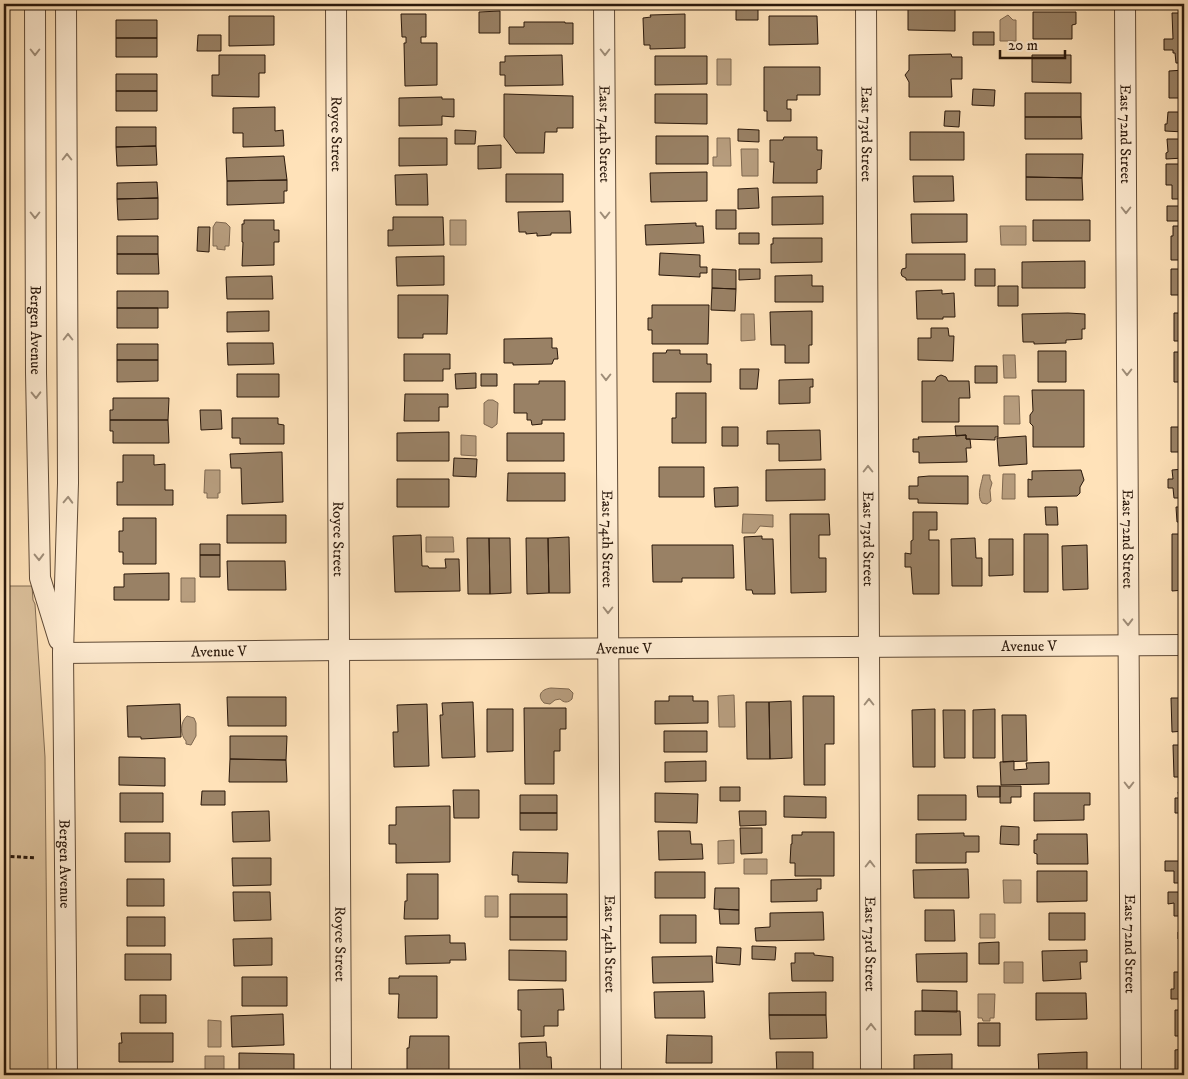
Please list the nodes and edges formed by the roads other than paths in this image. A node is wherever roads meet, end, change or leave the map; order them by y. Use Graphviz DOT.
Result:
graph roads {
  1 [pos="35,4"];
  2 [pos="66,4"];
  3 [pos="336,4"];
  4 [pos="604,4"];
  5 [pos="866,4"];
  6 [pos="1125,4"];
  7 [pos="1184,645"];
  8 [pos="1129,646"];
  9 [pos="869,647"];
  10 [pos="608,648"];
  11 [pos="340,650"];
  12 [pos="64,653"];
  13 [pos="67,1075"];
  14 [pos="341,1075"];
  15 [pos="610,1075"];
  16 [pos="871,1075"];
  17 [pos="1131,1075"];
  1 -- 12 [label="street, Bergen Avenue, one-way"];
  12 -- 2 [label="street, Bergen Avenue, one-way"];
  3 -- 11 [label="street, Royce Street"];
  4 -- 10 [label="street, East 74th Street, one-way"];
  9 -- 5 [label="street, East 73rd Street, one-way"];
  6 -- 8 [label="street, East 72nd Street, one-way"];
  7 -- 8 [label="street, Avenue V"];
  8 -- 9 [label="street, Avenue V"];
  8 -- 17 [label="street, East 72nd Street, one-way"];
  9 -- 10 [label="street, Avenue V"];
  16 -- 9 [label="street, East 73rd Street, one-way"];
  10 -- 11 [label="street, Avenue V"];
  10 -- 15 [label="street, East 74th Street"];
  11 -- 12 [label="street, Avenue V"];
  11 -- 14 [label="street, Royce Street"];
  12 -- 13 [label="street, Bergen Avenue"];
}
